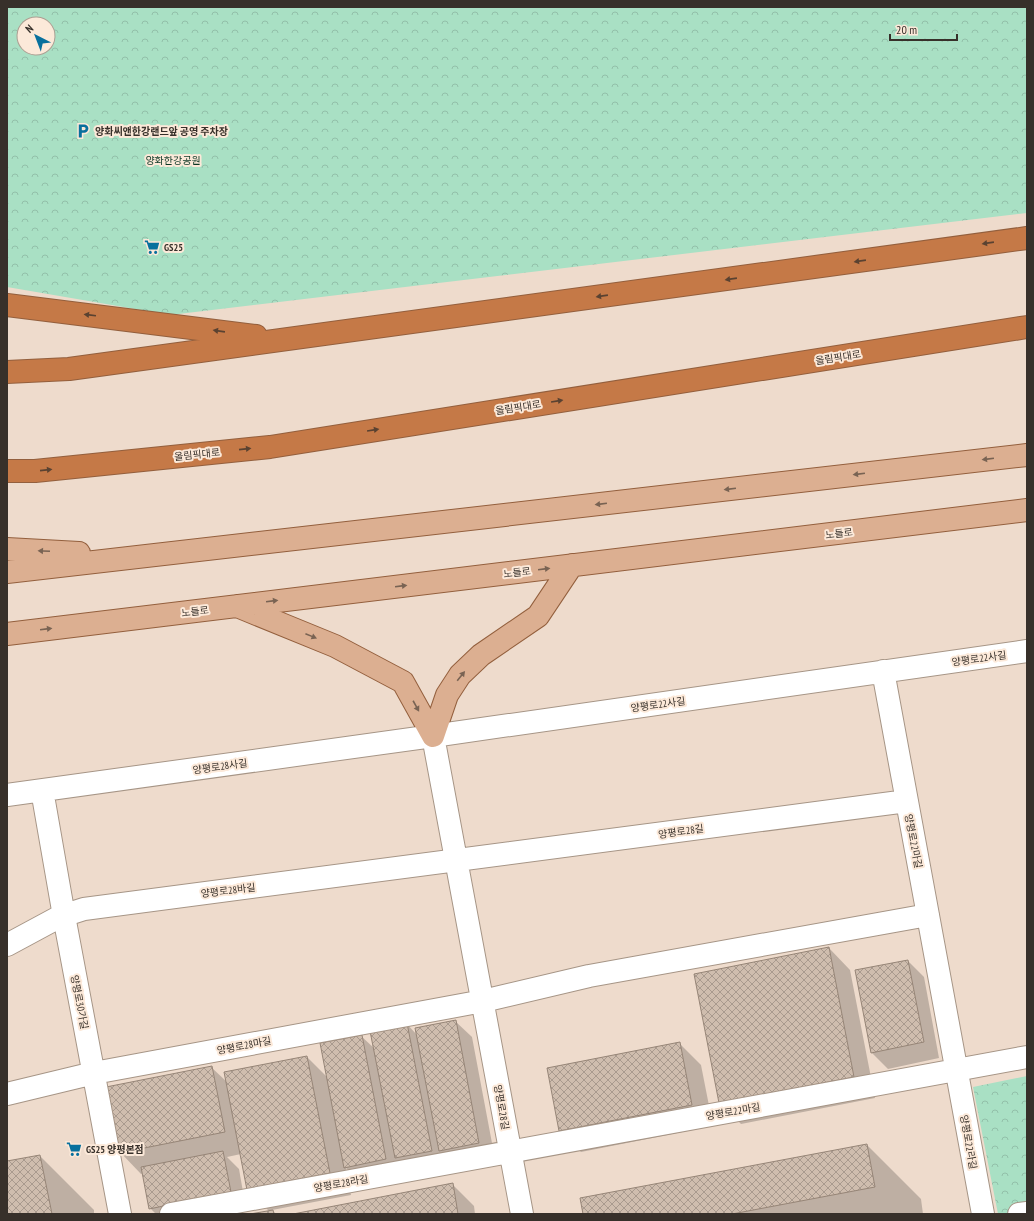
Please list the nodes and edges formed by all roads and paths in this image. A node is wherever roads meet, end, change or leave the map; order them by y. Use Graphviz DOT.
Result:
graph roads {
  1 [pos="1027,238"];
  2 [pos="7,305"];
  3 [pos="1027,327"];
  4 [pos="285,340"];
  5 [pos="7,372"];
  6 [pos="1027,455"];
  7 [pos="7,471"];
  8 [pos="1027,510"];
  9 [pos="7,549"];
  10 [pos="138,557"];
  11 [pos="572,565"];
  12 [pos="7,572"];
  13 [pos="236,606"];
  14 [pos="7,634"];
  15 [pos="1027,651"];
  16 [pos="883,671"];
  17 [pos="433,736"];
  18 [pos="42,790"];
  19 [pos="7,795"];
  20 [pos="907,800"];
  21 [pos="456,861"];
  22 [pos="928,915"];
  23 [pos="64,916"];
  24 [pos="7,945"];
  25 [pos="483,1001"];
  26 [pos="1027,1057"];
  27 [pos="956,1070"];
  28 [pos="94,1073"];
  29 [pos="7,1094"];
  30 [pos="511,1152"];
  31 [pos="1027,1213"];
  32 [pos="120,1214"];
  33 [pos="172,1214"];
  34 [pos="522,1214"];
  35 [pos="983,1214"];
  36 [pos="1019,1214"];
  1 -- 4 [label="highway, one-way"];
  4 -- 2 [label="highway, one-way"];
  7 -- 3 [label="highway, 올림픽대로, one-way"];
  4 -- 5 [label="highway"];
  6 -- 10 [label="main road, one-way"];
  8 -- 11 [label="main road, 노들로"];
  10 -- 9 [label="main road, one-way"];
  10 -- 12 [label="main road"];
  13 -- 11 [label="main road, 노들로, one-way"];
  17 -- 11 [label="main road, one-way"];
  14 -- 13 [label="main road, 노들로, one-way"];
  13 -- 17 [label="main road, one-way"];
  15 -- 16 [label="street, 양평로22사길"];
  16 -- 17 [label="street, 양평로22사길"];
  16 -- 20 [label="street"];
  17 -- 18 [label="street, 양평로28사길"];
  17 -- 21 [label="street, 양평로28길"];
  18 -- 19 [label="street, 양평로28사길"];
  18 -- 23 [label="street, 양평로30가길"];
  20 -- 21 [label="street, 양평로28길"];
  20 -- 22 [label="street, 양평로22마길"];
  21 -- 23 [label="street, 양평로28바길"];
  21 -- 25 [label="street, 양평로28길"];
  22 -- 25 [label="street"];
  22 -- 27 [label="street, 양평로22마길"];
  23 -- 24 [label="street, 양평로28바길"];
  23 -- 28 [label="street, 양평로30가길"];
  25 -- 28 [label="street, 양평로28마길"];
  25 -- 30 [label="street, 양평로28길"];
  26 -- 27 [label="street, 양평로22마길"];
  27 -- 30 [label="street, 양평로22마길"];
  27 -- 35 [label="street, 양평로22라길"];
  28 -- 29 [label="street, 양평로28마길"];
  28 -- 32 [label="street, 양평로30가길"];
  30 -- 33 [label="street, 양평로28라길"];
  30 -- 34 [label="street, 양평로28길"];
  31 -- 36 [label="street"];
}
